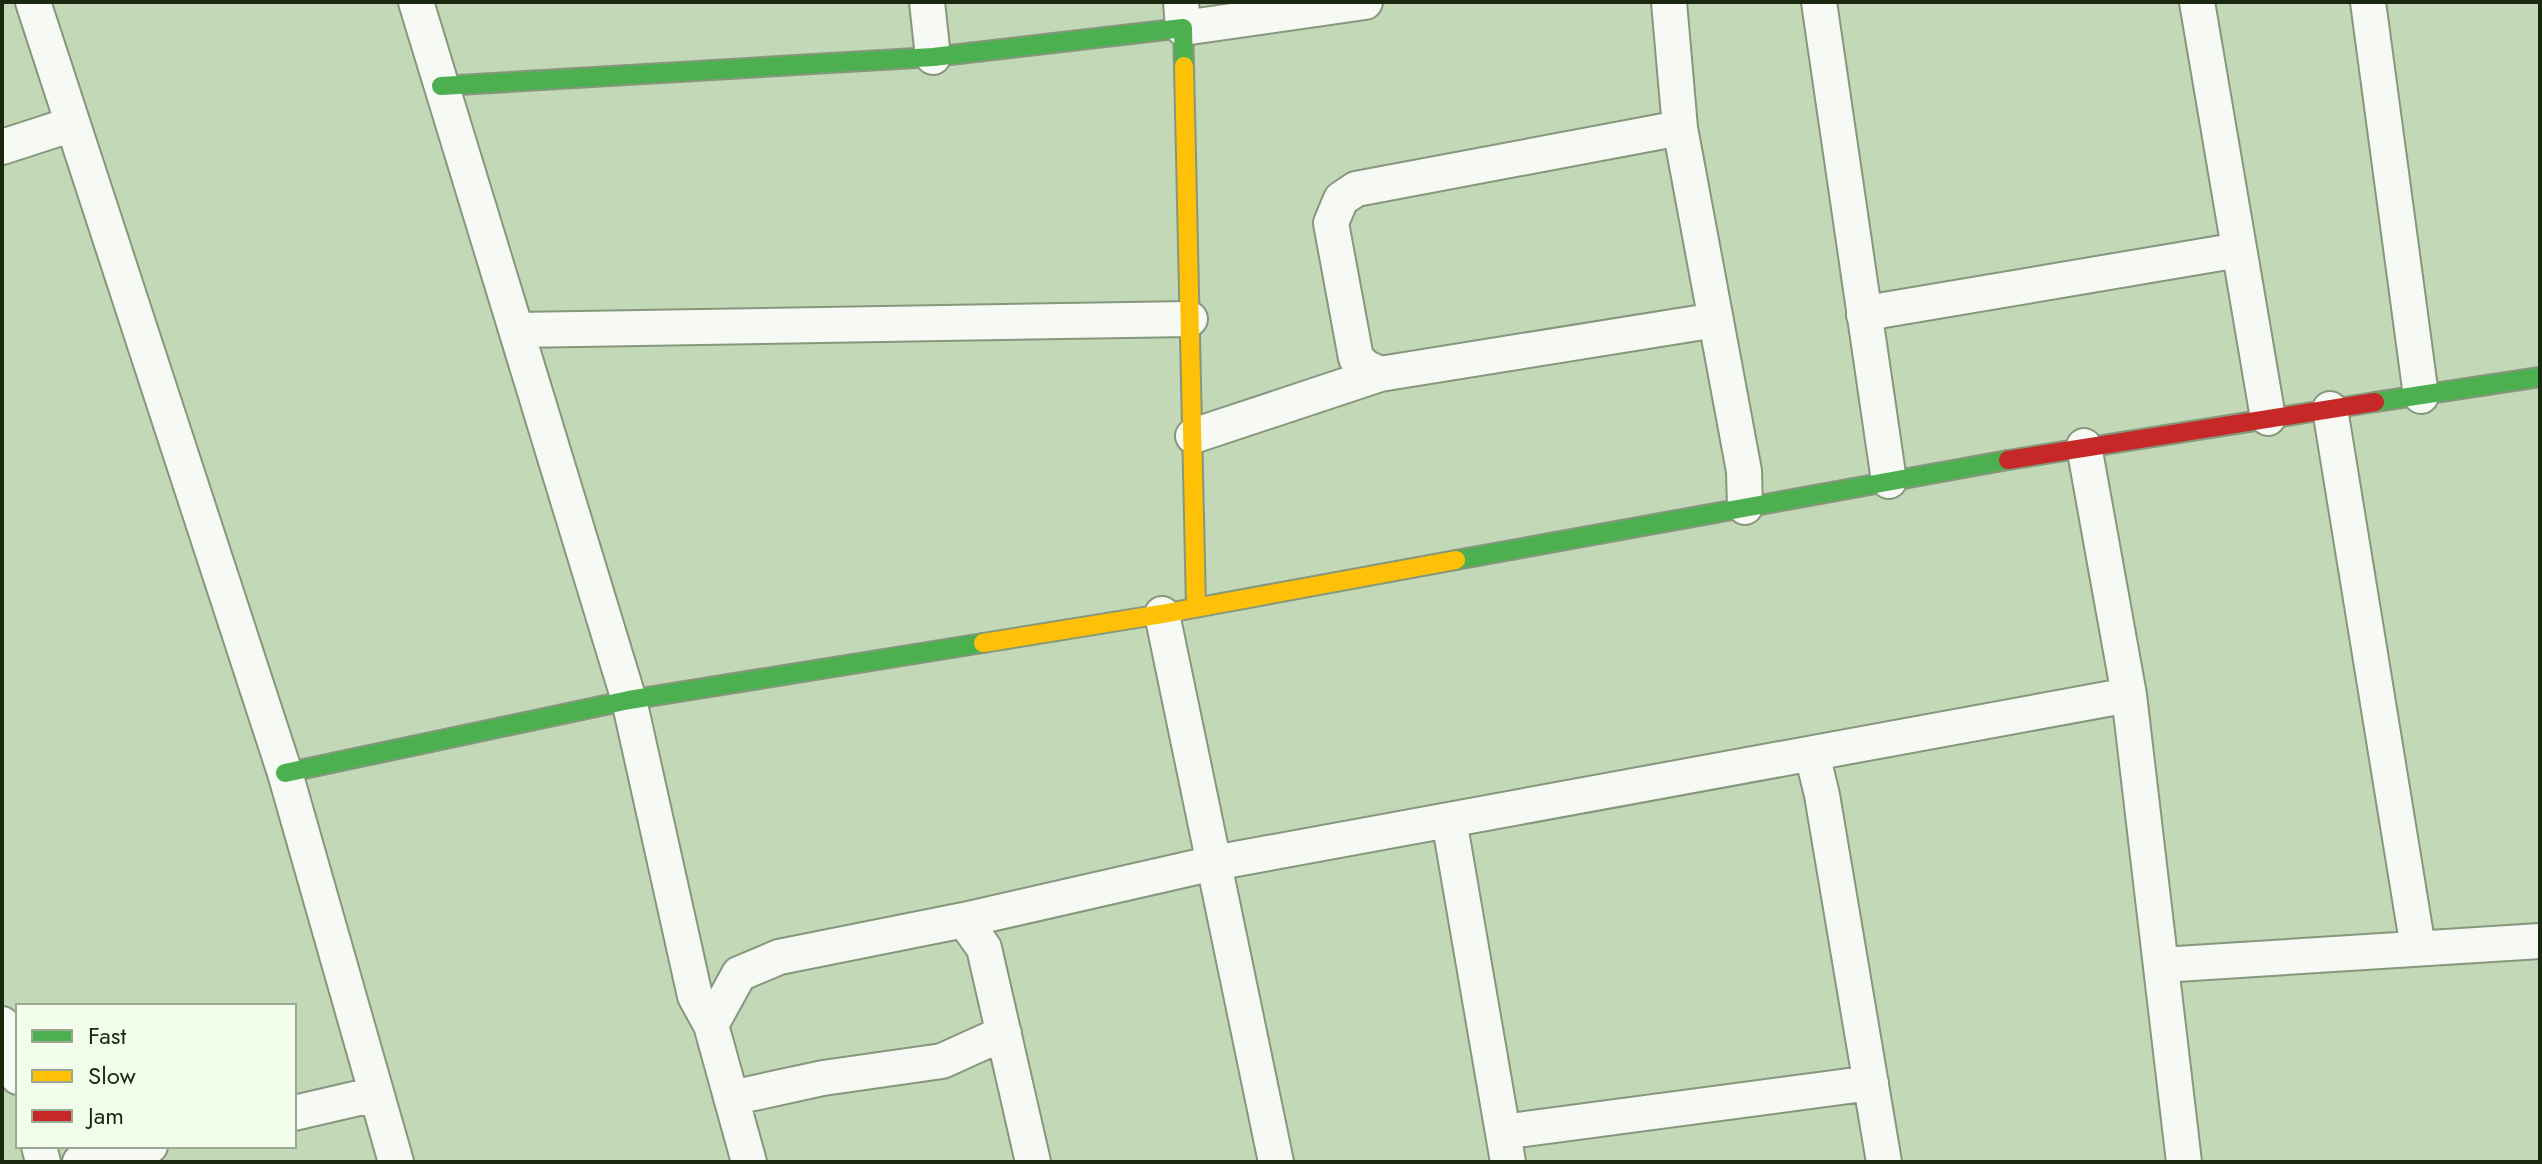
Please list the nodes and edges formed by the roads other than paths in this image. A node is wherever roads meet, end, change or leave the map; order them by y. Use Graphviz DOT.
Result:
graph roads {
  1 [pos="33,2"];
  2 [pos="416,2"];
  3 [pos="927,2"];
  4 [pos="1365,2"];
  5 [pos="1669,2"];
  6 [pos="1819,2"];
  7 [pos="2197,2"];
  8 [pos="2368,2"];
  9 [pos="1182,15"];
  10 [pos="933,57"];
  11 [pos="441,86"];
  12 [pos="73,124"];
  13 [pos="1680,128"];
  14 [pos="2,147"];
  15 [pos="2239,250"];
  16 [pos="1864,315"];
  17 [pos="1190,319"];
  18 [pos="1716,320"];
  19 [pos="516,330"];
  20 [pos="1380,374"];
  21 [pos="2540,377"];
  22 [pos="2421,396"];
  23 [pos="2330,409"];
  24 [pos="2268,418"];
  25 [pos="1193,436"];
  26 [pos="2084,446"];
  27 [pos="1889,481"];
  28 [pos="1745,507"];
  29 [pos="1196,607"];
  30 [pos="1162,614"];
  31 [pos="2129,695"];
  32 [pos="629,700"];
  33 [pos="1812,754"];
  34 [pos="285,773"];
  35 [pos="1449,820"];
  36 [pos="1214,863"];
  37 [pos="964,920"];
  38 [pos="2540,941"];
  39 [pos="2418,948"];
  40 [pos="2161,965"];
  41 [pos="2,1024"];
  42 [pos="711,1025"];
  43 [pos="1004,1033"];
  44 [pos="16,1070"];
  45 [pos="1871,1083"];
  46 [pos="376,1094"];
  47 [pos="731,1098"];
  48 [pos="296,1113"];
  49 [pos="1505,1147"];
  50 [pos="141,1148"];
  51 [pos="80,1162"];
  52 [pos="396,1162"];
  53 [pos="749,1162"];
  54 [pos="1033,1162"];
  55 [pos="1276,1162"];
  56 [pos="1884,1162"];
  57 [pos="2184,1162"];
  1 -- 12 [label="street"];
  2 -- 11 [label="street"];
  3 -- 10 [label="street"];
  4 -- 9 [label="street"];
  5 -- 13 [label="street"];
  6 -- 16 [label="street"];
  7 -- 15 [label="street"];
  8 -- 22 [label="street"];
  9 -- 10 [label="street"];
  9 -- 17 [label="street"];
  10 -- 11 [label="street"];
  11 -- 19 [label="street"];
  12 -- 14 [label="street"];
  12 -- 34 [label="street"];
  13 -- 18 [label="street"];
  13 -- 20 [label="street"];
  15 -- 16 [label="street"];
  15 -- 24 [label="street"];
  16 -- 27 [label="street"];
  17 -- 19 [label="street"];
  17 -- 25 [label="street"];
  18 -- 20 [label="street"];
  18 -- 28 [label="street"];
  19 -- 32 [label="street"];
  20 -- 25 [label="street"];
  21 -- 22 [label="street"];
  22 -- 23 [label="street"];
  23 -- 24 [label="street"];
  23 -- 39 [label="street"];
  24 -- 26 [label="street"];
  25 -- 29 [label="street"];
  26 -- 27 [label="street"];
  26 -- 31 [label="street"];
  27 -- 28 [label="street"];
  28 -- 29 [label="street"];
  29 -- 30 [label="street"];
  30 -- 32 [label="street"];
  30 -- 36 [label="street"];
  31 -- 33 [label="street"];
  31 -- 40 [label="street"];
  32 -- 34 [label="street"];
  32 -- 42 [label="street"];
  33 -- 35 [label="street"];
  33 -- 45 [label="street"];
  34 -- 46 [label="street"];
  35 -- 36 [label="street"];
  35 -- 49 [label="street"];
  36 -- 37 [label="street"];
  36 -- 55 [label="street"];
  37 -- 42 [label="street"];
  37 -- 43 [label="street"];
  38 -- 39 [label="street"];
  39 -- 40 [label="street"];
  40 -- 57 [label="street"];
  41 -- 44 [label="street"];
  42 -- 47 [label="street"];
  43 -- 47 [label="street"];
  43 -- 54 [label="street"];
  45 -- 49 [label="street"];
  45 -- 56 [label="street"];
  46 -- 48 [label="street"];
  46 -- 52 [label="street"];
  47 -- 53 [label="street"];
  50 -- 51 [label="street"];
}
